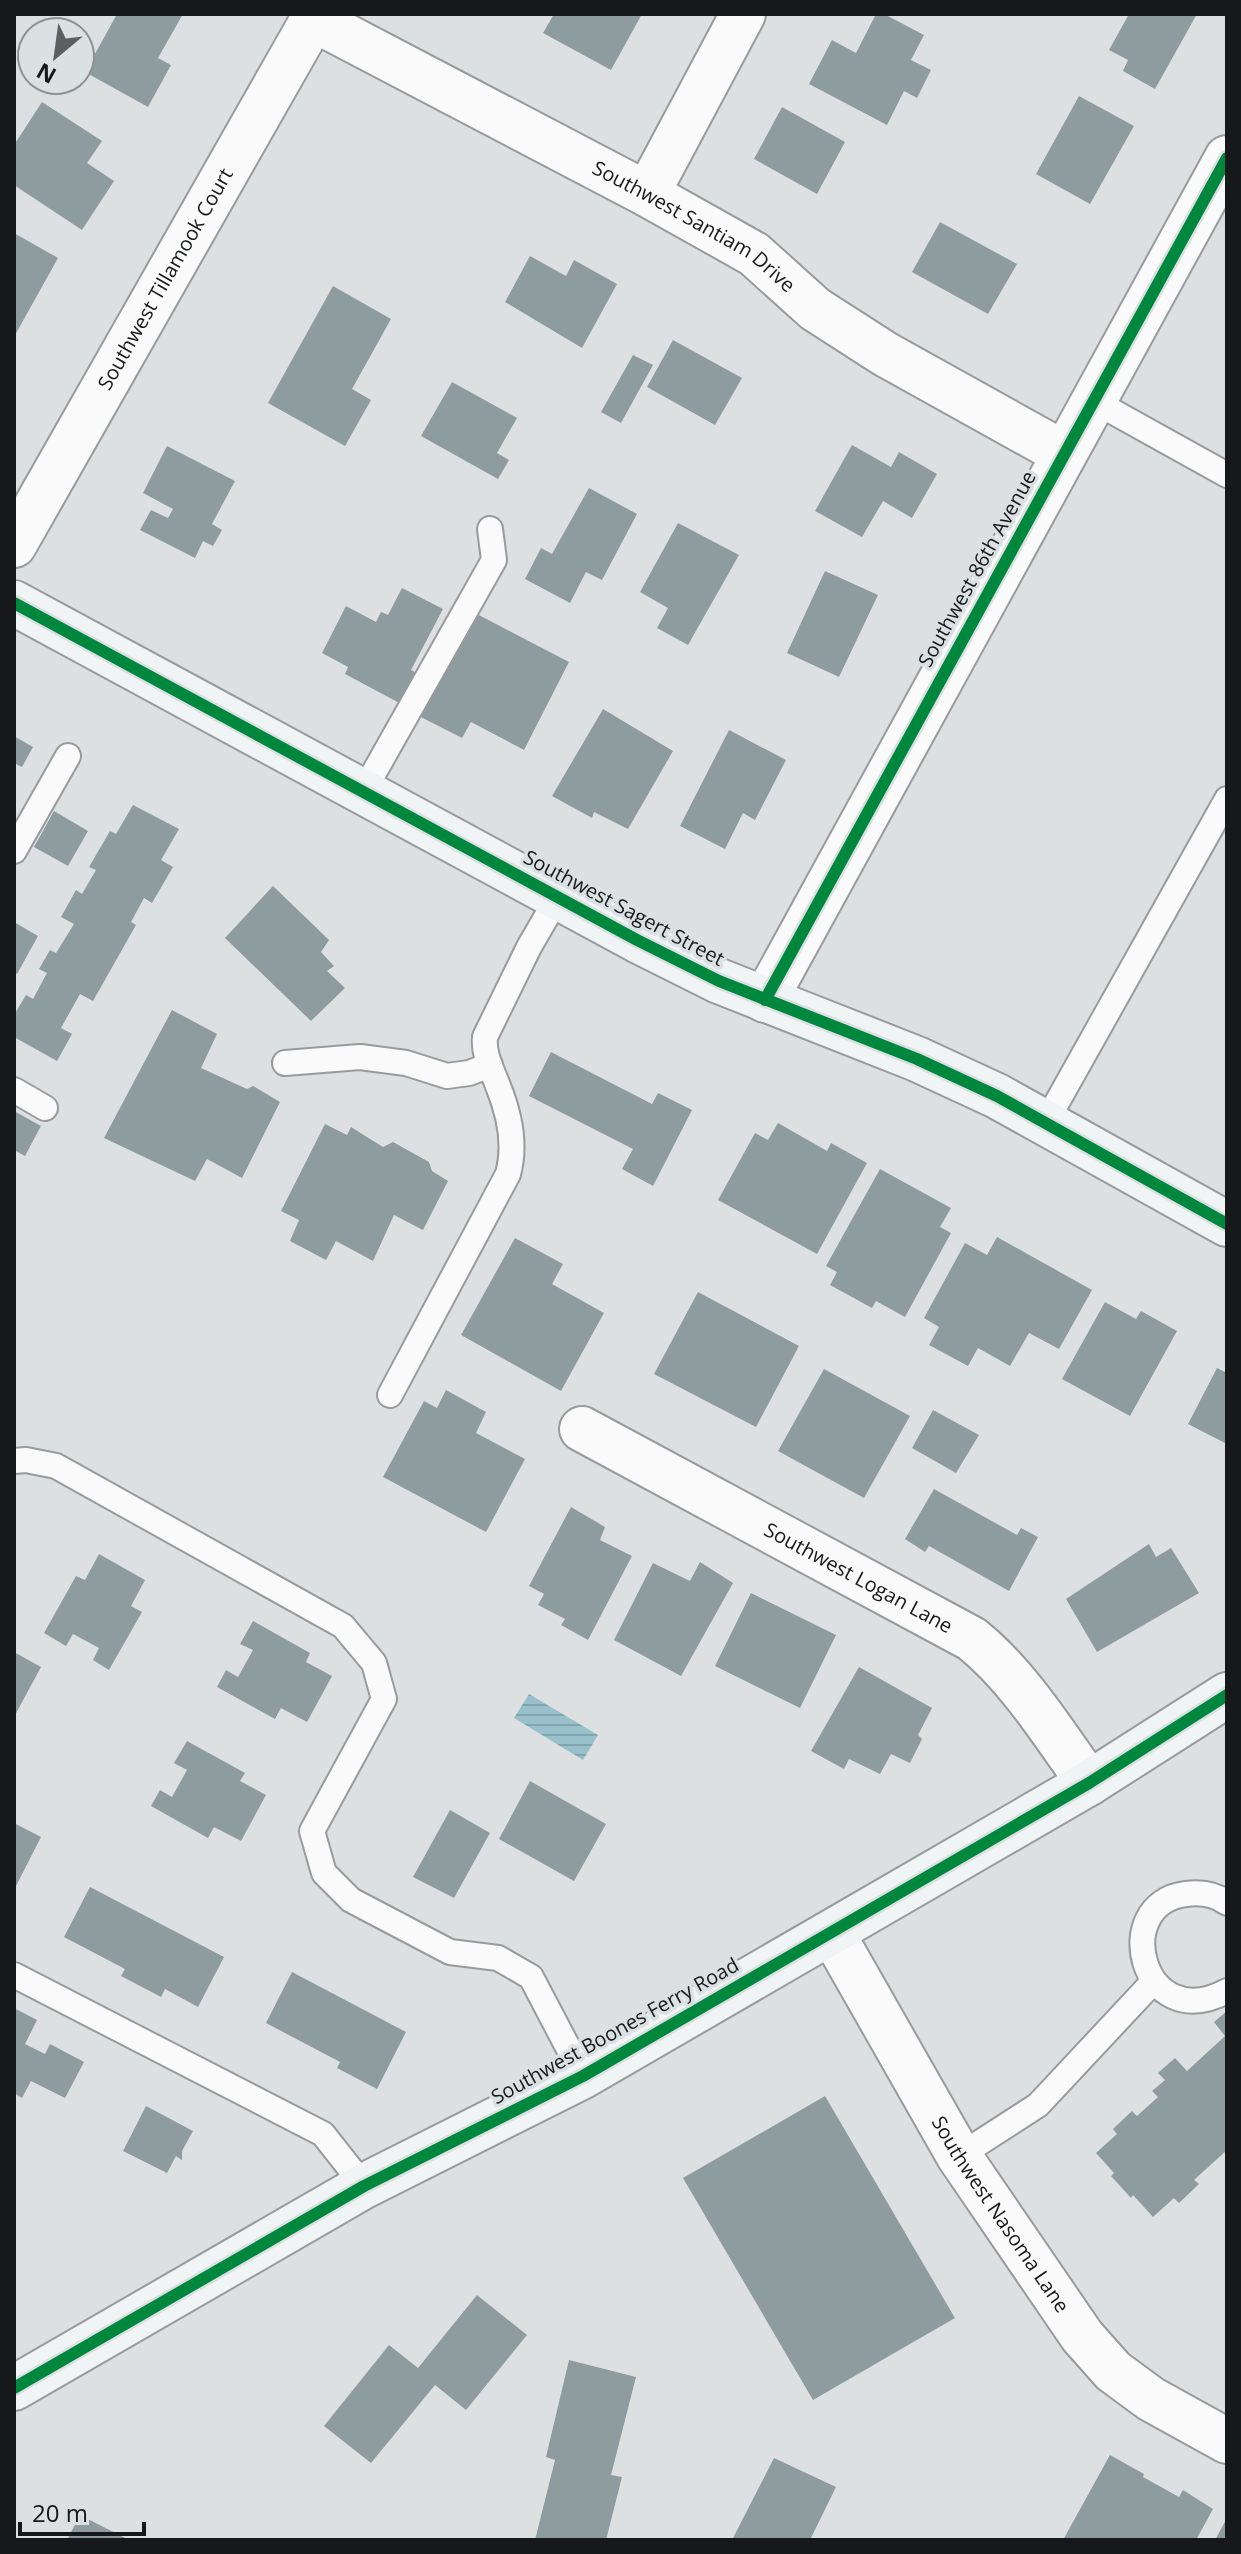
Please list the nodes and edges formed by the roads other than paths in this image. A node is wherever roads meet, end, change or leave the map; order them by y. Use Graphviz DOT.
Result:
graph roads {
  1 [pos="743,14"];
  2 [pos="314,17"];
  3 [pos="1227,158"];
  4 [pos="647,194"];
  5 [pos="1092,400"];
  6 [pos="1063,453"];
  7 [pos="1227,475"];
  8 [pos="490,529"];
  9 [pos="14,545"];
  10 [pos="14,603"];
  11 [pos="68,756"];
  12 [pos="363,792"];
  13 [pos="1227,799"];
  14 [pos="14,851"];
  15 [pos="558,897"];
  16 [pos="765,1000"];
  17 [pos="285,1063"];
  18 [pos="490,1065"];
  19 [pos="14,1090"];
  20 [pos="45,1108"];
  21 [pos="1046,1122"];
  22 [pos="1227,1224"];
  23 [pos="390,1395"];
  24 [pos="582,1429"];
  25 [pos="14,1461"];
  26 [pos="1227,1695"];
  27 [pos="1089,1783"];
  28 [pos="1227,1903"];
  29 [pos="832,1933"];
  30 [pos="14,1975"];
  31 [pos="1153,1982"];
  32 [pos="1227,1991"];
  33 [pos="583,2076"];
  34 [pos="959,2156"];
  35 [pos="364,2186"];
  36 [pos="14,2388"];
  37 [pos="1227,2441"];
  1 -- 4 [label="street"];
  2 -- 4 [label="street, Southwest Santiam Drive"];
  2 -- 9 [label="street, Southwest Tillamook Court"];
  3 -- 5 [label="street, Southwest 86th Avenue"];
  4 -- 6 [label="street, Southwest Santiam Drive"];
  5 -- 6 [label="street, Southwest 86th Avenue"];
  5 -- 7 [label="lane"];
  6 -- 16 [label="street, Southwest 86th Avenue"];
  8 -- 12 [label="lane"];
  10 -- 12 [label="main road, Southwest Sagert Street"];
  11 -- 14 [label="lane"];
  12 -- 15 [label="main road, Southwest Sagert Street"];
  13 -- 21 [label="lane"];
  15 -- 16 [label="main road, Southwest Sagert Street"];
  15 -- 18 [label="lane"];
  16 -- 21 [label="main road, Southwest Sagert Street"];
  17 -- 18 [label="lane"];
  18 -- 23 [label="lane"];
  19 -- 20 [label="lane"];
  21 -- 22 [label="main road, Southwest Sagert Street"];
  24 -- 27 [label="street, Southwest Logan Lane"];
  25 -- 33 [label="lane"];
  26 -- 27 [label="main road, Southwest Boones Ferry Road"];
  27 -- 29 [label="main road, Southwest Boones Ferry Road"];
  28 -- 31 [label="lane"];
  29 -- 33 [label="main road, Southwest Boones Ferry Road"];
  29 -- 34 [label="street, Southwest Nasoma Lane"];
  30 -- 35 [label="lane"];
  31 -- 32 [label="lane"];
  31 -- 34 [label="lane"];
  33 -- 35 [label="main road, Southwest Boones Ferry Road"];
  34 -- 37 [label="street, Southwest Nasoma Lane"];
  35 -- 36 [label="main road, Southwest Boones Ferry Road"];
}
